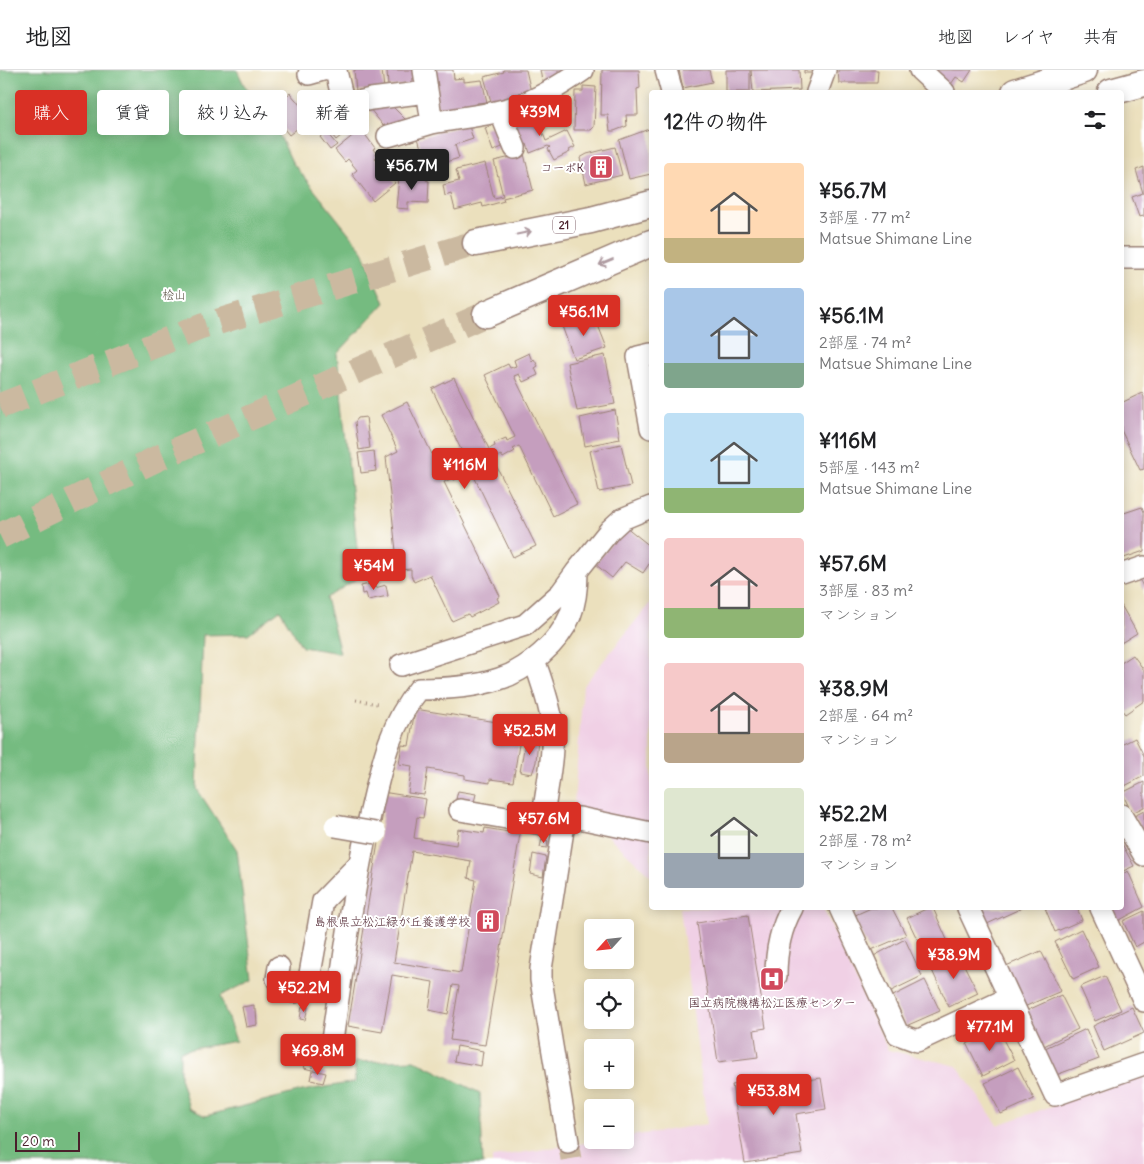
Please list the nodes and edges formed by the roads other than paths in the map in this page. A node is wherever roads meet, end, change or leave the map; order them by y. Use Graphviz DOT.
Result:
graph roads {
  1 [pos="424,70"];
  2 [pos="583,70"];
  3 [pos="666,70"];
  4 [pos="825,70"];
  5 [pos="920,70"];
  6 [pos="1084,70"];
  7 [pos="320,71"];
  8 [pos="1144,83"];
  9 [pos="671,90"];
  10 [pos="818,90"];
  11 [pos="942,90"];
  12 [pos="1021,90"];
  13 [pos="1118,90"];
  14 [pos="427,92"];
  15 [pos="500,111"];
  16 [pos="432,124"];
  17 [pos="388,136"];
  18 [pos="515,148"];
  19 [pos="649,205"];
  20 [pos="476,243"];
  21 [pos="649,244"];
  22 [pos="1124,258"];
  23 [pos="1144,258"];
  24 [pos="486,314"];
  25 [pos="649,354"];
  26 [pos="649,417"];
  27 [pos="649,507"];
  28 [pos="1144,567"];
  29 [pos="577,571"];
  30 [pos="1124,574"];
  31 [pos="534,660"];
  32 [pos="401,665"];
  33 [pos="460,810"];
  34 [pos="1124,820"];
  35 [pos="335,826"];
  36 [pos="376,833"];
  37 [pos="649,833"];
  38 [pos="1144,855"];
  39 [pos="358,865"];
  40 [pos="791,910"];
  41 [pos="841,910"];
  42 [pos="969,910"];
  43 [pos="1102,910"];
  44 [pos="279,967"];
  45 [pos="776,976"];
  46 [pos="1009,998"];
  47 [pos="1144,1001"];
  48 [pos="332,1040"];
  49 [pos="1144,1064"];
  50 [pos="568,1142"];
  1 -- 14 [label="street"];
  2 -- 15 [label="street"];
  3 -- 9 [label="street"];
  4 -- 10 [label="street"];
  5 -- 11 [label="street"];
  6 -- 12 [label="main road"];
  7 -- 14 [label="street"];
  8 -- 13 [label="main road"];
  14 -- 16 [label="street"];
  15 -- 16 [label="street"];
  15 -- 18 [label="street"];
  16 -- 17 [label="street"];
  20 -- 19 [label="main road, 21, one-way"];
  21 -- 24 [label="main road, one-way"];
  22 -- 23 [label="street"];
  25 -- 26 [label="street"];
  27 -- 29 [label="street"];
  28 -- 30 [label="street"];
  29 -- 31 [label="street"];
  29 -- 32 [label="street"];
  31 -- 33 [label="street"];
  31 -- 39 [label="street"];
  34 -- 38 [label="street"];
  35 -- 36 [label="street, bridge"];
  37 -- 50 [label="street"];
  39 -- 44 [label="street"];
  39 -- 48 [label="street"];
  40 -- 45 [label="street"];
  41 -- 46 [label="street"];
  42 -- 46 [label="street"];
  43 -- 47 [label="street"];
  46 -- 49 [label="street"];
}
